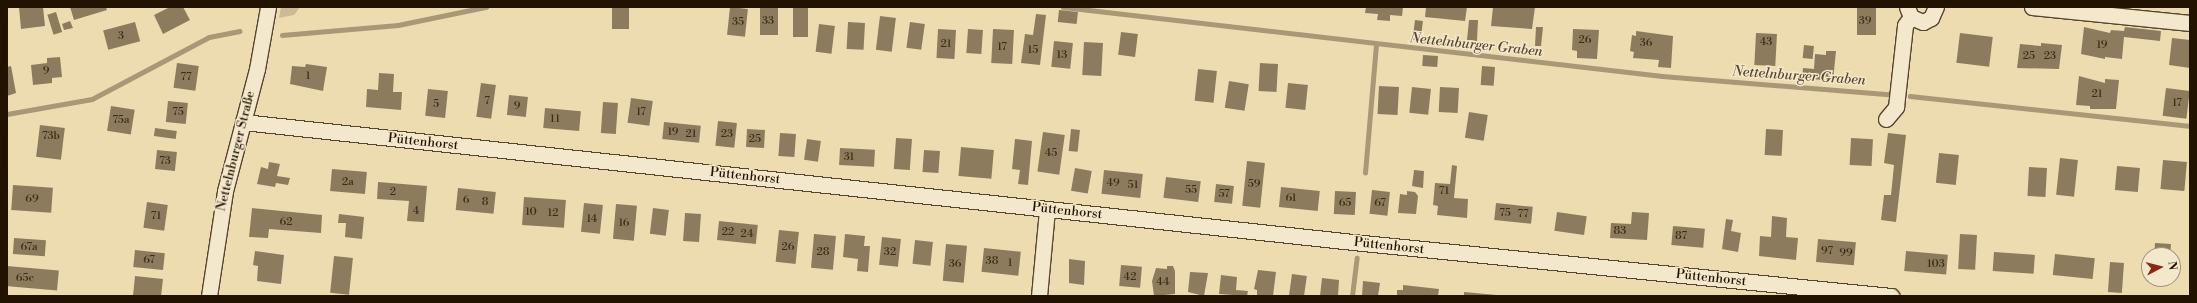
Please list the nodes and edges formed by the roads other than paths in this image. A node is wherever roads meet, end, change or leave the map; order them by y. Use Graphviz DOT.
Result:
graph roads {
  1 [pos="268,7"];
  2 [pos="1936,7"];
  3 [pos="2032,7"];
  4 [pos="1909,12"];
  5 [pos="2190,23"];
  6 [pos="1886,119"];
  7 [pos="243,122"];
  8 [pos="1047,209"];
  9 [pos="209,296"];
  10 [pos="1039,296"];
  11 [pos="1891,296"];
  1 -- 7 [label="street, Nettelnburger Straße"];
  2 -- 4 [label="street"];
  3 -- 5 [label="street"];
  4 -- 6 [label="street"];
  7 -- 8 [label="street, Püttenhorst"];
  7 -- 9 [label="street, Nettelnburger Straße"];
  8 -- 10 [label="street"];
  8 -- 11 [label="street, Püttenhorst"];
}
